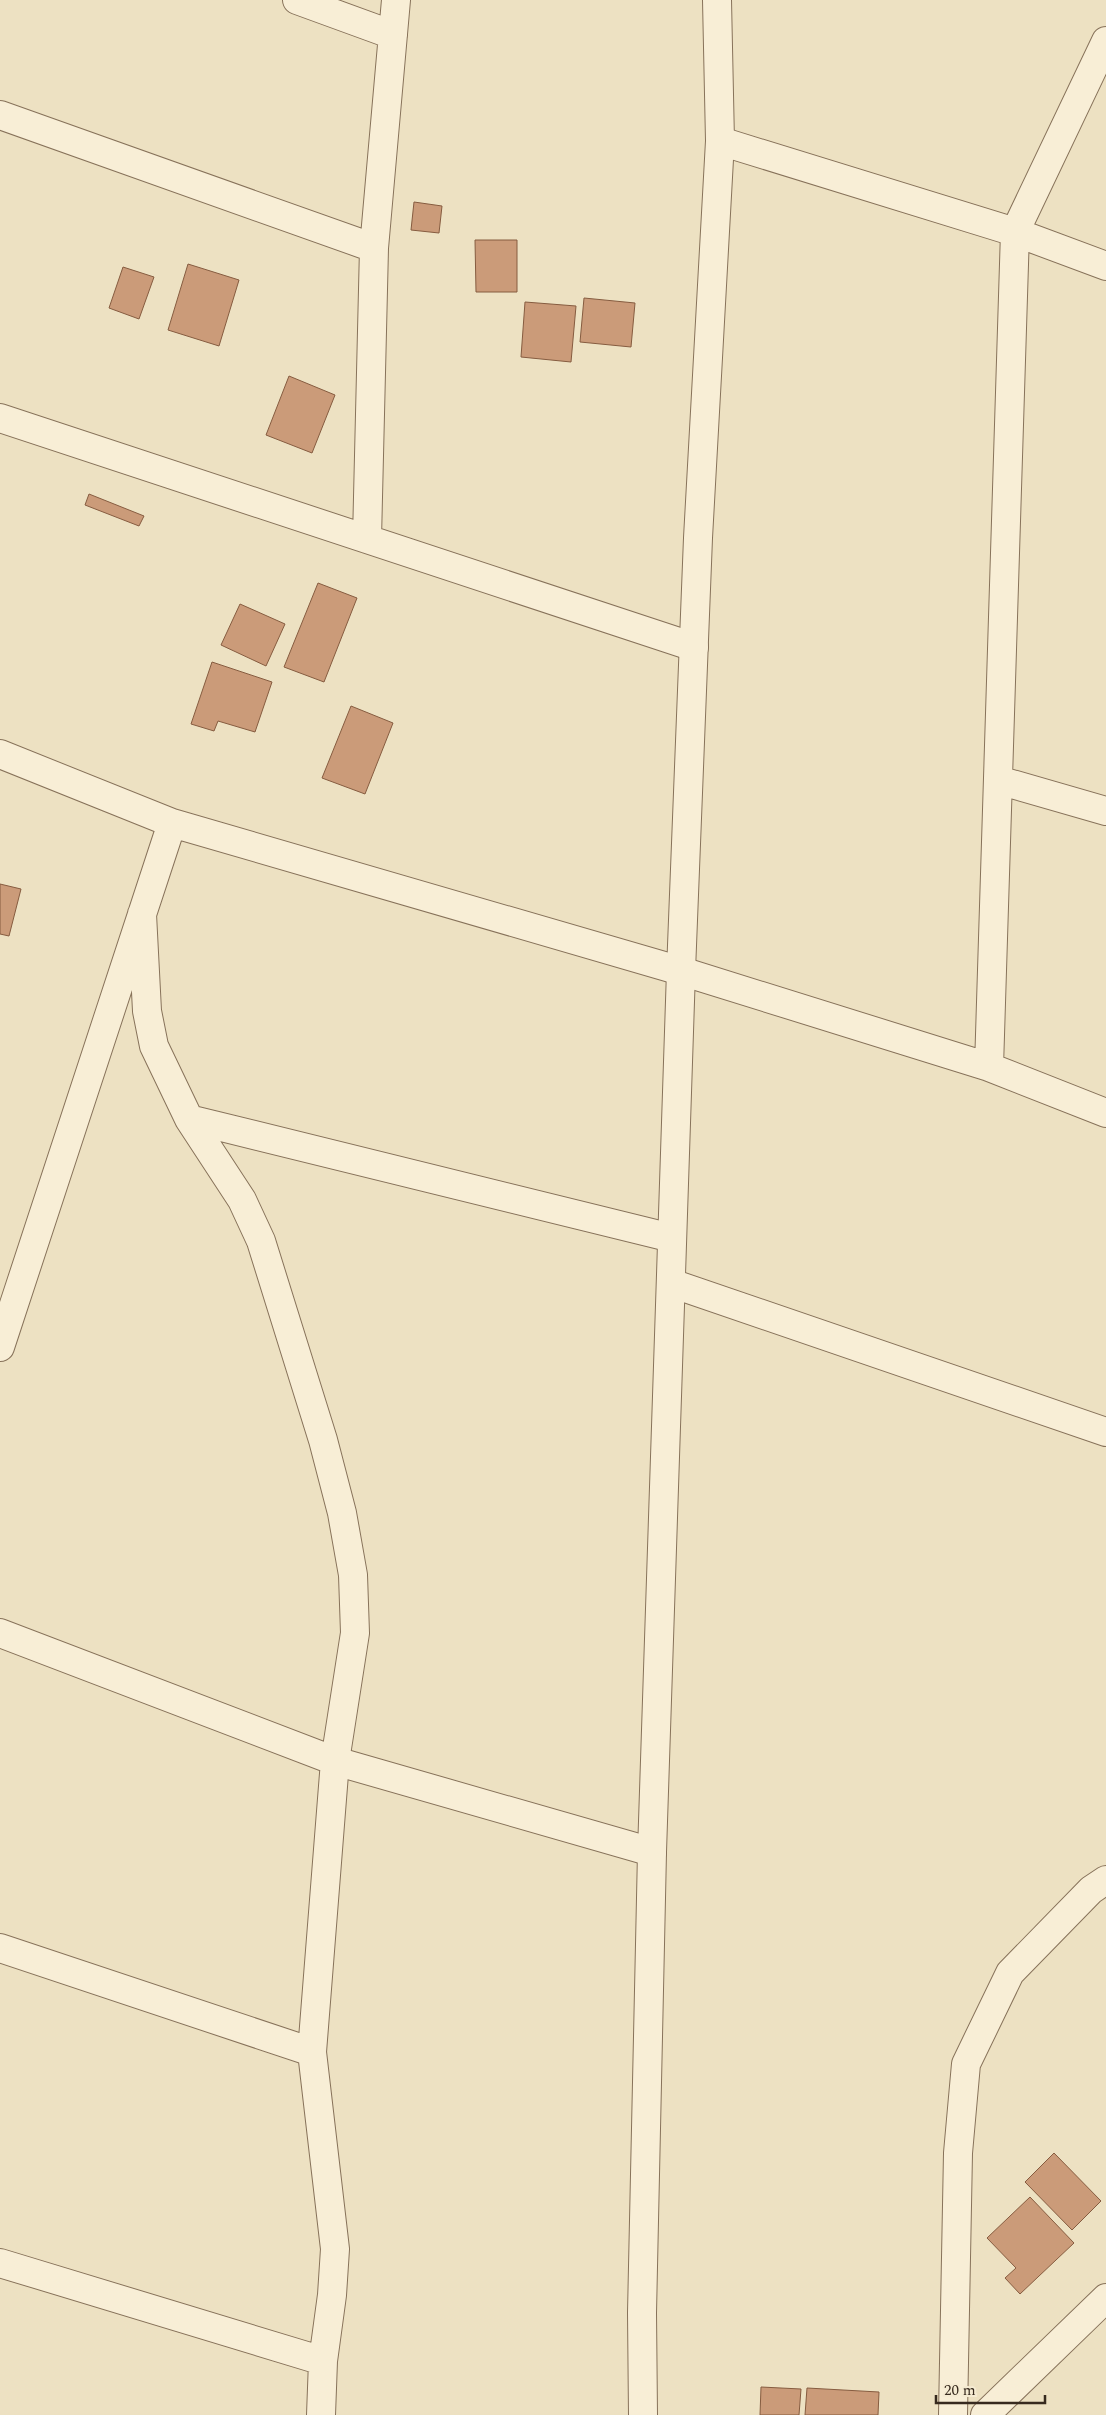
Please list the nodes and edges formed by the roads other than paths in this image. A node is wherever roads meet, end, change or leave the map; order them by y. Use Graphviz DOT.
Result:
graph roads {
  1 [pos="297,0"];
  2 [pos="396,0"];
  3 [pos="717,0"];
  4 [pos="393,35"];
  5 [pos="1106,41"];
  6 [pos="0,115"];
  7 [pos="720,141"];
  8 [pos="1015,232"];
  9 [pos="374,248"];
  10 [pos="1106,266"];
  11 [pos="0,418"];
  12 [pos="367,539"];
  13 [pos="694,647"];
  14 [pos="0,754"];
  15 [pos="998,780"];
  16 [pos="1106,811"];
  17 [pos="172,823"];
  18 [pos="142,914"];
  19 [pos="681,971"];
  20 [pos="989,1067"];
  21 [pos="1106,1113"];
  22 [pos="189,1118"];
  23 [pos="672,1238"];
  24 [pos="671,1283"];
  25 [pos="0,1348"];
  26 [pos="1106,1432"];
  27 [pos="0,1633"];
  28 [pos="335,1761"];
  29 [pos="652,1852"];
  30 [pos="1106,1880"];
  31 [pos="0,1948"];
  32 [pos="312,2052"];
  33 [pos="0,2263"];
  34 [pos="1106,2298"];
  35 [pos="323,2360"];
  36 [pos="321,2415"];
  37 [pos="643,2415"];
  38 [pos="953,2415"];
  39 [pos="985,2415"];
  1 -- 4 [label="street"];
  2 -- 4 [label="street"];
  3 -- 7 [label="street"];
  4 -- 9 [label="street"];
  5 -- 8 [label="street"];
  6 -- 9 [label="street"];
  7 -- 8 [label="street"];
  7 -- 13 [label="street"];
  8 -- 10 [label="street"];
  8 -- 15 [label="street"];
  9 -- 12 [label="street"];
  11 -- 12 [label="street"];
  12 -- 13 [label="street"];
  13 -- 19 [label="street"];
  14 -- 17 [label="street"];
  15 -- 16 [label="street"];
  15 -- 20 [label="street"];
  17 -- 18 [label="street"];
  17 -- 19 [label="street"];
  18 -- 22 [label="street"];
  18 -- 25 [label="street"];
  19 -- 20 [label="street"];
  19 -- 23 [label="street"];
  20 -- 21 [label="street"];
  22 -- 23 [label="street"];
  22 -- 28 [label="street"];
  23 -- 24 [label="street"];
  24 -- 26 [label="street"];
  24 -- 29 [label="street"];
  27 -- 28 [label="street"];
  28 -- 29 [label="street"];
  28 -- 32 [label="street"];
  29 -- 37 [label="street"];
  30 -- 38 [label="street"];
  31 -- 32 [label="street"];
  32 -- 35 [label="street"];
  33 -- 35 [label="street"];
  34 -- 39 [label="street"];
  35 -- 36 [label="street"];
}
